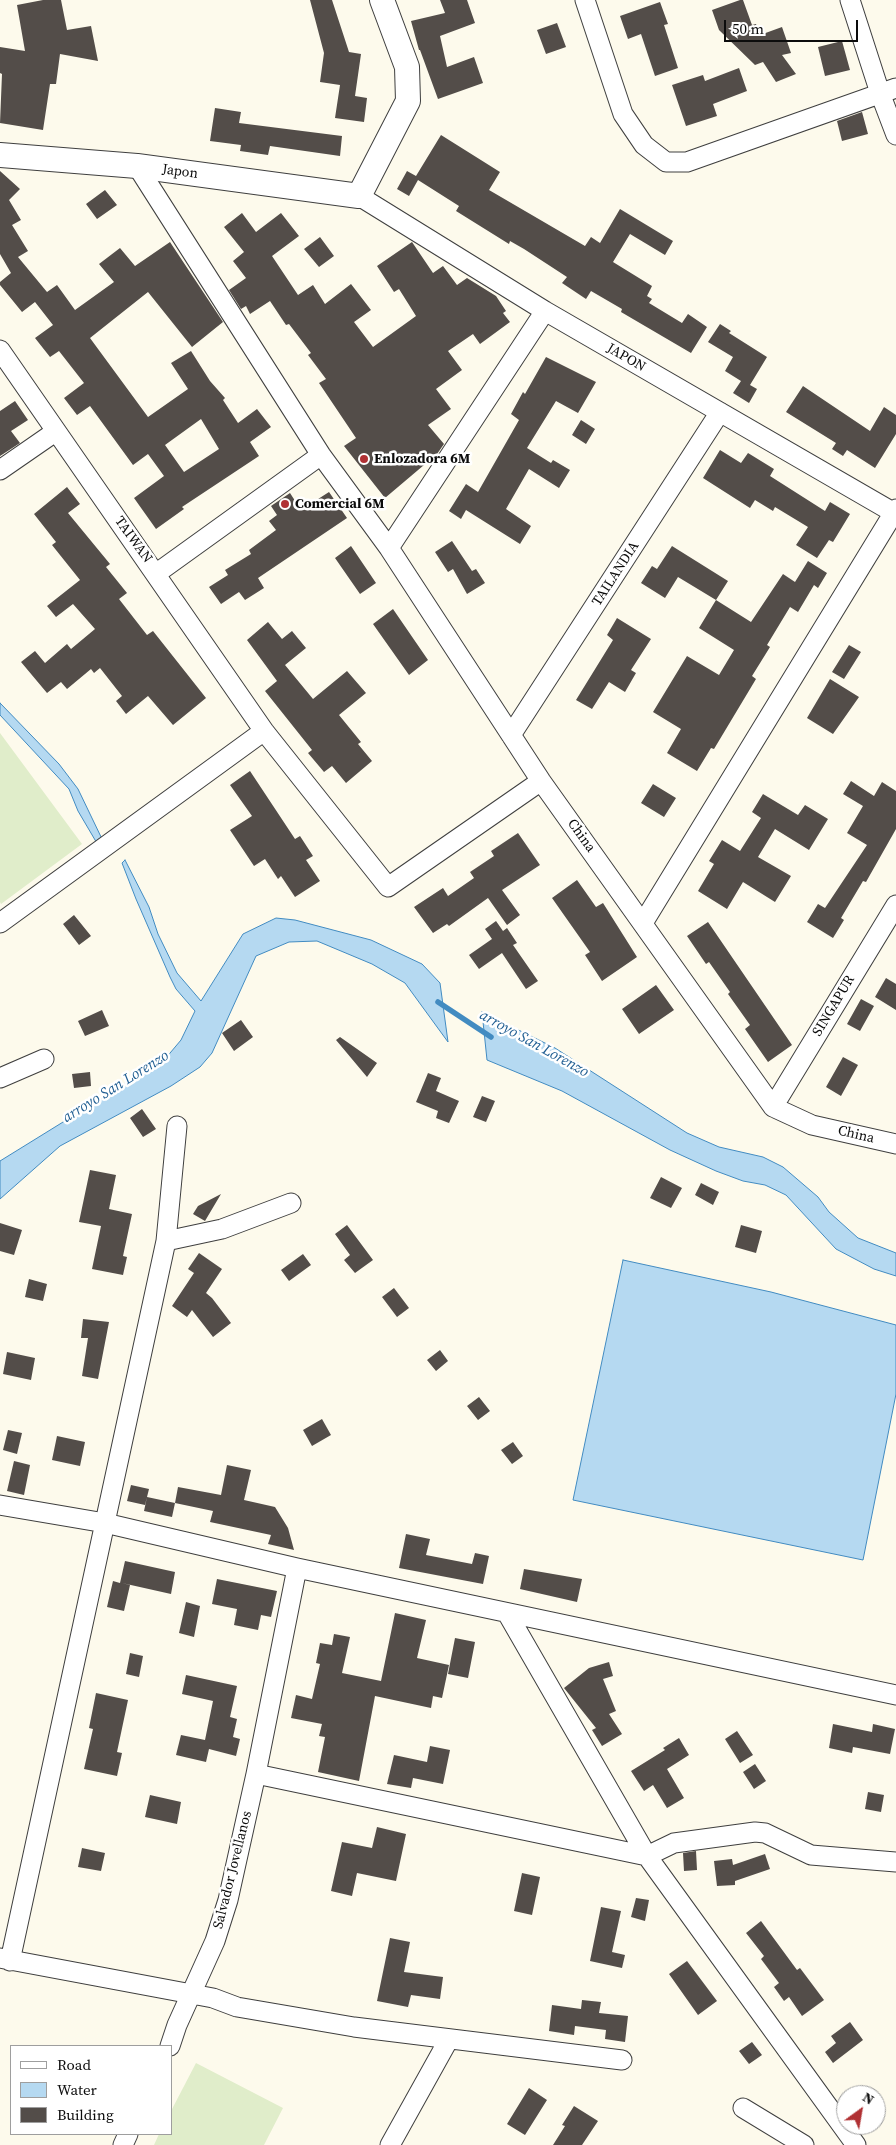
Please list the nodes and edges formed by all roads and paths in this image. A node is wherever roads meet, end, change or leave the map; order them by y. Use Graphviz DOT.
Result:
graph roads {
  1 [pos="382,0"];
  2 [pos="585,0"];
  3 [pos="850,0"];
  4 [pos="888,91"];
  5 [pos="896,135"];
  6 [pos="0,155"];
  7 [pos="137,166"];
  8 [pos="359,196"];
  9 [pos="545,311"];
  10 [pos="0,350"];
  11 [pos="720,412"];
  12 [pos="55,432"];
  13 [pos="321,455"];
  14 [pos="0,470"];
  15 [pos="895,512"];
  16 [pos="389,548"];
  17 [pos="157,573"];
  18 [pos="264,731"];
  19 [pos="511,735"];
  20 [pos="541,781"];
  21 [pos="896,904"];
  22 [pos="0,923"];
  23 [pos="643,923"];
  24 [pos="44,1059"];
  25 [pos="0,1078"];
  26 [pos="772,1107"];
  27 [pos="177,1126"];
  28 [pos="896,1144"];
  29 [pos="291,1203"];
  30 [pos="166,1241"];
  31 [pos="0,1504"];
  32 [pos="105,1523"];
  33 [pos="297,1568"];
  34 [pos="506,1613"];
  35 [pos="896,1695"];
  36 [pos="256,1774"];
  37 [pos="647,1856"];
  38 [pos="896,1862"];
  39 [pos="5,1959"];
  40 [pos="191,1994"];
  41 [pos="449,2039"];
  42 [pos="170,2045"];
  43 [pos="622,2060"];
  44 [pos="743,2108"];
  45 [pos="390,2145"];
  46 [pos="804,2145"];
  47 [pos="856,2145"];
  1 -- 8 [label="street"];
  2 -- 4 [label="street"];
  3 -- 4 [label="street"];
  4 -- 5 [label="street"];
  6 -- 7 [label="street, Japon"];
  7 -- 8 [label="street, Japon"];
  7 -- 13 [label="street, China"];
  8 -- 9 [label="street, JAPON"];
  9 -- 11 [label="street, JAPON"];
  9 -- 16 [label="street"];
  10 -- 12 [label="street, TAIWAN"];
  11 -- 15 [label="street, JAPON"];
  11 -- 19 [label="street, TAILANDIA"];
  12 -- 14 [label="street"];
  12 -- 17 [label="street, TAIWAN"];
  13 -- 16 [label="street, China"];
  13 -- 17 [label="street"];
  15 -- 23 [label="street"];
  16 -- 19 [label="street, China"];
  17 -- 18 [label="street, TAIWAN"];
  18 -- 20 [label="street, TAIWAN"];
  18 -- 22 [label="street"];
  19 -- 20 [label="street, China"];
  20 -- 23 [label="street, China"];
  21 -- 26 [label="street, SINGAPUR"];
  23 -- 26 [label="street, China"];
  24 -- 25 [label="street"];
  26 -- 28 [label="street, China"];
  27 -- 30 [label="street"];
  29 -- 30 [label="street"];
  30 -- 32 [label="street"];
  31 -- 32 [label="street"];
  32 -- 33 [label="street"];
  32 -- 39 [label="street"];
  33 -- 34 [label="street"];
  33 -- 36 [label="street, Salvador Jovellanos"];
  34 -- 35 [label="street"];
  34 -- 37 [label="street"];
  36 -- 37 [label="street"];
  36 -- 40 [label="street, Salvador Jovellanos"];
  37 -- 38 [label="street"];
  37 -- 47 [label="street"];
  39 -- 40 [label="street"];
  40 -- 41 [label="street"];
  40 -- 42 [label="street, Salvador Jovellanos"];
  41 -- 43 [label="street"];
  41 -- 45 [label="street"];
  44 -- 46 [label="street"];
}
